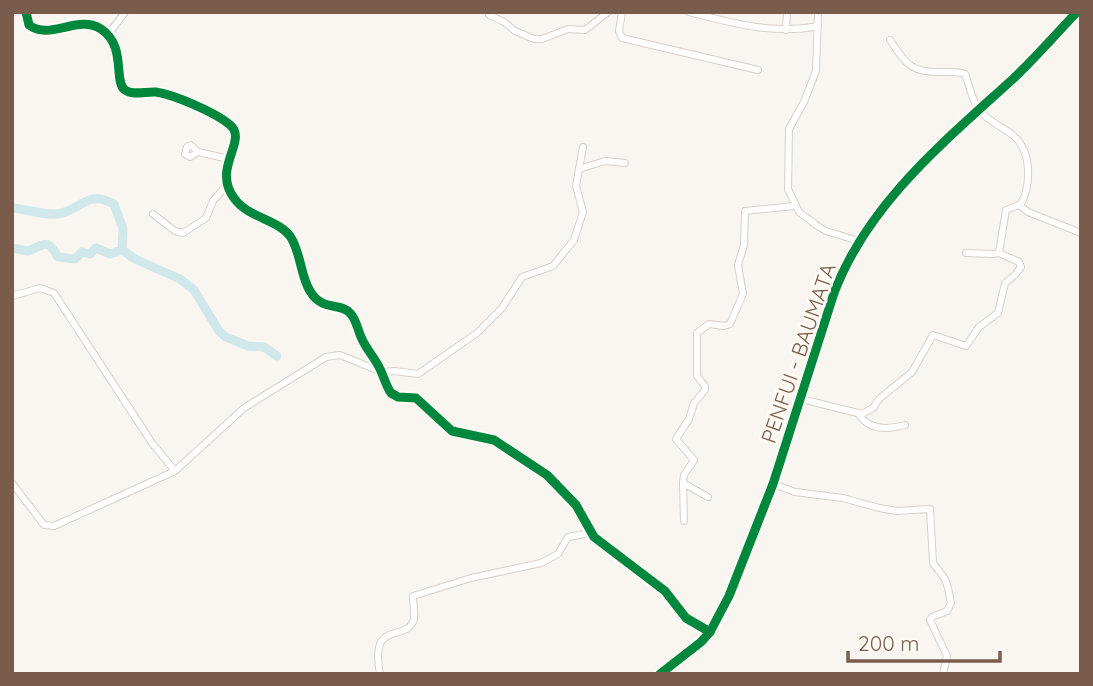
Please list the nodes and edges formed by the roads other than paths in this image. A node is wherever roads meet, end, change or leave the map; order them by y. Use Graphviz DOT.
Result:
graph roads {
  1 [pos="26,12"];
  2 [pos="125,12"];
  3 [pos="608,12"];
  4 [pos="622,12"];
  5 [pos="689,12"];
  6 [pos="787,12"];
  7 [pos="818,12"];
  8 [pos="1077,12"];
  9 [pos="489,15"];
  10 [pos="818,26"];
  11 [pos="786,30"];
  12 [pos="108,35"];
  13 [pos="890,40"];
  14 [pos="758,70"];
  15 [pos="978,108"];
  16 [pos="583,147"];
  17 [pos="198,152"];
  18 [pos="229,159"];
  19 [pos="625,163"];
  20 [pos="579,169"];
  21 [pos="227,185"];
  22 [pos="1019,205"];
  23 [pos="795,206"];
  24 [pos="153,214"];
  25 [pos="1081,233"];
  26 [pos="859,241"];
  27 [pos="966,253"];
  28 [pos="999,253"];
  29 [pos="12,296"];
  30 [pos="382,372"];
  31 [pos="801,399"];
  32 [pos="858,413"];
  33 [pos="905,425"];
  34 [pos="175,471"];
  35 [pos="12,483"];
  36 [pos="683,483"];
  37 [pos="773,484"];
  38 [pos="708,497"];
  39 [pos="684,521"];
  40 [pos="591,533"];
  41 [pos="710,632"];
  42 [pos="380,674"];
  43 [pos="660,674"];
  44 [pos="943,674"];
  1 -- 12 [label="street"];
  2 -- 12 [label="street"];
  3 -- 9 [label="street"];
  4 -- 14 [label="street"];
  5 -- 11 [label="street"];
  6 -- 11 [label="street"];
  7 -- 10 [label="street"];
  8 -- 15 [label="street, PENFUI - BAUMATA"];
  10 -- 11 [label="street"];
  10 -- 23 [label="street"];
  12 -- 18 [label="street"];
  13 -- 15 [label="street"];
  15 -- 22 [label="street"];
  15 -- 26 [label="street, PENFUI - BAUMATA"];
  16 -- 20 [label="street"];
  17 -- 18 [label="street"];
  18 -- 21 [label="street"];
  19 -- 20 [label="street"];
  20 -- 30 [label="street"];
  21 -- 24 [label="street"];
  21 -- 30 [label="street"];
  22 -- 25 [label="street"];
  22 -- 28 [label="street"];
  23 -- 26 [label="street"];
  23 -- 36 [label="street"];
  26 -- 31 [label="street, PENFUI - BAUMATA"];
  27 -- 28 [label="street"];
  28 -- 32 [label="street"];
  29 -- 34 [label="street"];
  30 -- 34 [label="street"];
  30 -- 40 [label="street"];
  31 -- 32 [label="street"];
  31 -- 37 [label="street, PENFUI - BAUMATA"];
  32 -- 33 [label="street"];
  34 -- 35 [label="street"];
  36 -- 38 [label="street"];
  36 -- 39 [label="street"];
  37 -- 41 [label="street, PENFUI - BAUMATA"];
  37 -- 44 [label="street"];
  40 -- 41 [label="street"];
  40 -- 42 [label="street"];
  41 -- 43 [label="street, PENFUI - BAUMATA"];
}
